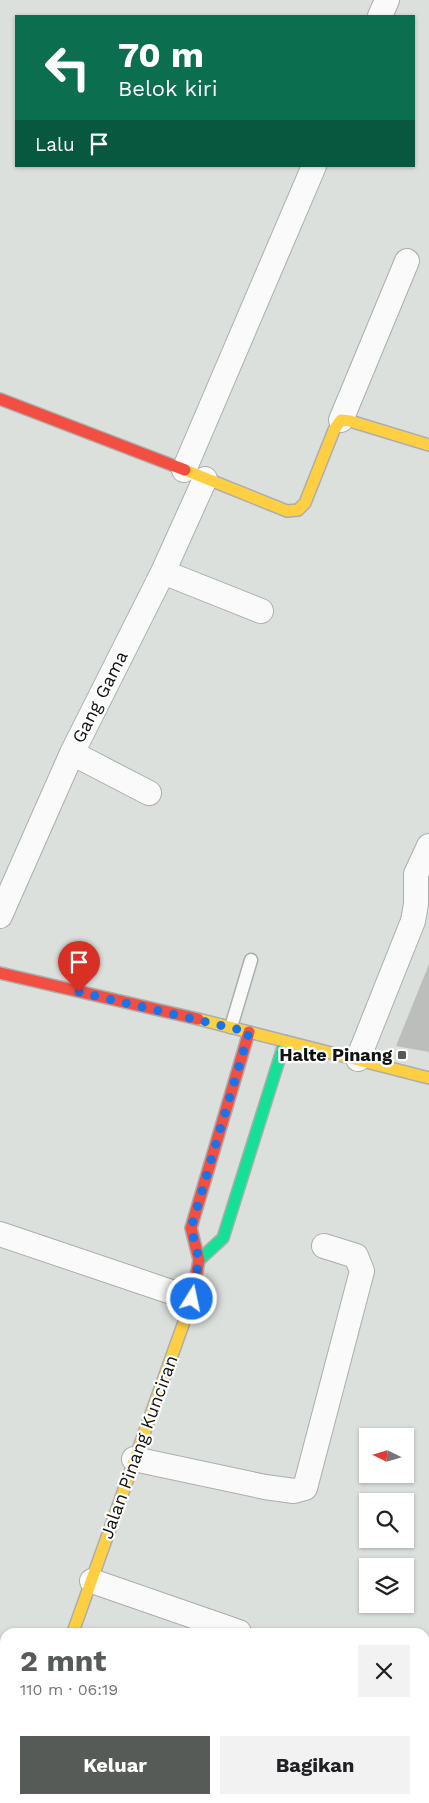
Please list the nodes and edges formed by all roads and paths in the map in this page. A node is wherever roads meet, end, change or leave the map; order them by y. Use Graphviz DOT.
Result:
graph roads {
  1 [pos="387,0"];
  2 [pos="380,15"];
  3 [pos="314,167"];
  4 [pos="407,261"];
  5 [pos="0,399"];
  6 [pos="340,420"];
  7 [pos="429,445"];
  8 [pos="195,474"];
  9 [pos="163,572"];
  10 [pos="261,611"];
  11 [pos="72,753"];
  12 [pos="150,793"];
  13 [pos="429,846"];
  14 [pos="0,916"];
  15 [pos="251,960"];
  16 [pos="1,977"];
  17 [pos="231,1027"];
  18 [pos="249,1032"];
  19 [pos="285,1041"];
  20 [pos="358,1059"];
  21 [pos="429,1078"];
  22 [pos="0,1234"];
  23 [pos="324,1246"];
  24 [pos="199,1260"];
  25 [pos="192,1299"];
  26 [pos="134,1459"];
  27 [pos="92,1581"];
  28 [pos="74,1628"];
  29 [pos="227,1628"];
  1 -- 2 [label="street"];
  3 -- 8 [label="street, Gang Gama"];
  4 -- 6 [label="street"];
  5 -- 8 [label="main road"];
  6 -- 7 [label="main road"];
  6 -- 8 [label="main road"];
  8 -- 9 [label="street, Gang Gama"];
  9 -- 10 [label="street"];
  9 -- 11 [label="street, Gang Gama"];
  11 -- 12 [label="street"];
  11 -- 14 [label="street, Gang Gama"];
  13 -- 20 [label="street"];
  15 -- 17 [label="lane"];
  16 -- 17 [label="main road"];
  17 -- 18 [label="main road"];
  18 -- 19 [label="main road"];
  18 -- 24 [label="main road, Jalan Pinang Kunciran"];
  19 -- 20 [label="main road"];
  19 -- 24 [label="main road"];
  20 -- 21 [label="main road"];
  22 -- 25 [label="street"];
  23 -- 26 [label="street"];
  24 -- 25 [label="main road, Jalan Pinang Kunciran"];
  25 -- 26 [label="main road, Jalan Pinang Kunciran"];
  26 -- 27 [label="main road, Jalan Pinang Kunciran"];
  27 -- 28 [label="main road, Jalan Pinang Kunciran"];
  27 -- 29 [label="street"];
}
